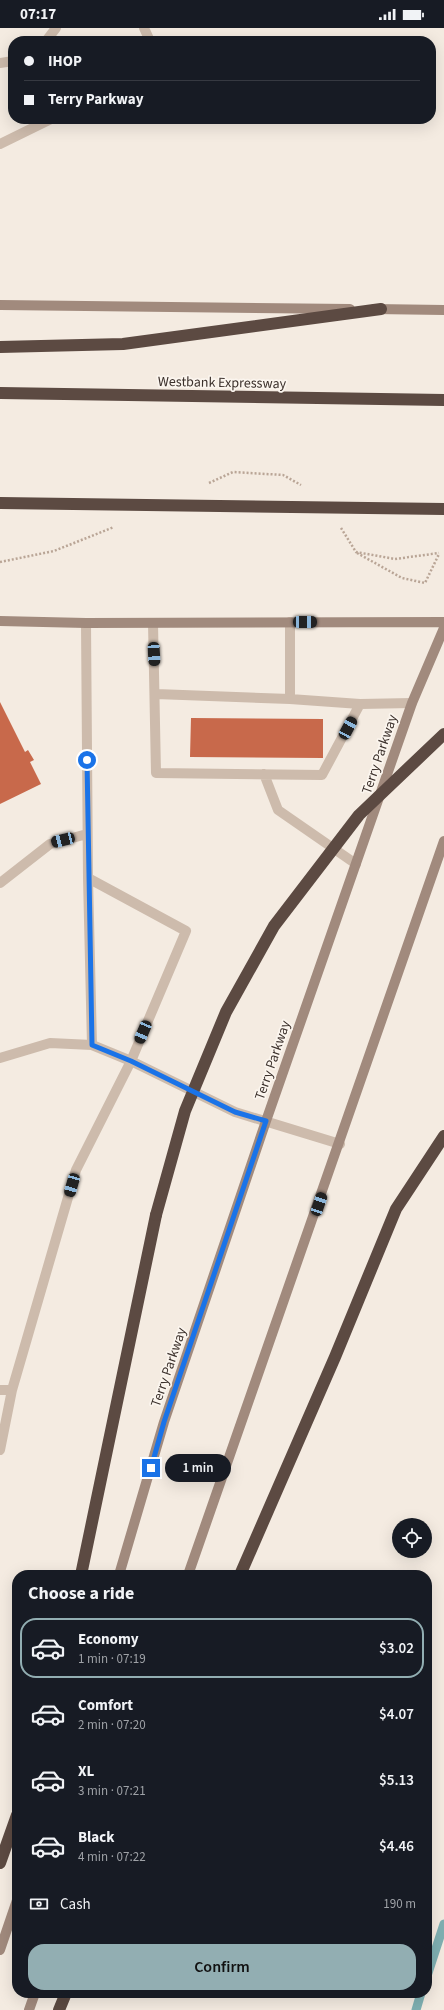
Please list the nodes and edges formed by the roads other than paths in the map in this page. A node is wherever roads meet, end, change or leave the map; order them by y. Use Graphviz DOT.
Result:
graph roads {
  1 [pos="56,28"];
  2 [pos="50,36"];
  3 [pos="40,124"];
  4 [pos="0,144"];
  5 [pos="0,305"];
  6 [pos="381,309"];
  7 [pos="444,310"];
  8 [pos="0,346"];
  9 [pos="0,393"];
  10 [pos="444,400"];
  11 [pos="0,503"];
  12 [pos="444,509"];
  13 [pos="0,621"];
  14 [pos="290,622"];
  15 [pos="444,622"];
  16 [pos="86,623"];
  17 [pos="154,623"];
  18 [pos="444,628"];
  19 [pos="156,694"];
  20 [pos="290,698"];
  21 [pos="412,703"];
  22 [pos="360,704"];
  23 [pos="444,734"];
  24 [pos="264,774"];
  25 [pos="87,834"];
  26 [pos="444,841"];
  27 [pos="356,864"];
  28 [pos="88,878"];
  29 [pos="0,884"];
  30 [pos="92,1045"];
  31 [pos="1,1056"];
  32 [pos="131,1061"];
  33 [pos="266,1121"];
  34 [pos="444,1136"];
  35 [pos="340,1144"];
  36 [pos="0,1390"];
  37 [pos="12,1390"];
  38 [pos="0,1450"];
  39 [pos="82,1570"];
  40 [pos="120,1570"];
  41 [pos="190,1570"];
  42 [pos="242,1570"];
  43 [pos="12,1829"];
  44 [pos="0,1863"];
  45 [pos="12,1915"];
  46 [pos="0,1950"];
  47 [pos="33,1998"];
  48 [pos="64,1998"];
  49 [pos="29,2010"];
  50 [pos="59,2010"];
  1 -- 2 [label="lane"];
  3 -- 4 [label="lane"];
  5 -- 6 [label="street"];
  6 -- 7 [label="street"];
  6 -- 8 [label="highway"];
  9 -- 10 [label="highway, Westbank Expressway"];
  11 -- 12 [label="highway, bridge"];
  13 -- 16 [label="street"];
  14 -- 15 [label="street"];
  14 -- 17 [label="street"];
  14 -- 20 [label="lane"];
  16 -- 17 [label="street"];
  16 -- 25 [label="lane"];
  17 -- 19 [label="lane"];
  18 -- 21 [label="street, Terry Parkway"];
  19 -- 20 [label="lane"];
  19 -- 24 [label="lane"];
  20 -- 22 [label="lane"];
  21 -- 22 [label="lane"];
  21 -- 27 [label="street, Terry Parkway"];
  22 -- 24 [label="lane"];
  23 -- 39 [label="highway, bridge"];
  24 -- 27 [label="lane"];
  25 -- 28 [label="lane"];
  25 -- 29 [label="lane"];
  26 -- 35 [label="street"];
  27 -- 33 [label="street, Terry Parkway"];
  28 -- 30 [label="lane"];
  28 -- 32 [label="lane"];
  30 -- 31 [label="lane"];
  30 -- 32 [label="lane"];
  32 -- 33 [label="lane"];
  32 -- 37 [label="lane"];
  33 -- 35 [label="lane"];
  33 -- 40 [label="street, Terry Parkway"];
  34 -- 42 [label="highway"];
  35 -- 41 [label="street"];
  36 -- 37 [label="lane"];
  37 -- 38 [label="lane"];
  43 -- 44 [label="highway"];
  45 -- 46 [label="street"];
  47 -- 49 [label="street"];
  48 -- 50 [label="highway"];
}
